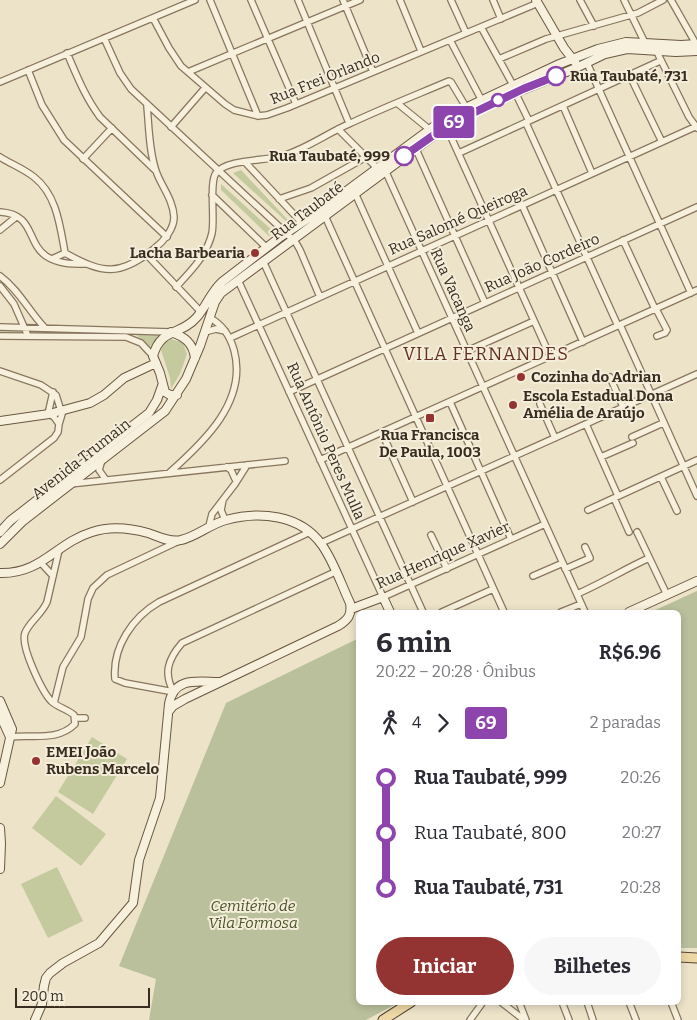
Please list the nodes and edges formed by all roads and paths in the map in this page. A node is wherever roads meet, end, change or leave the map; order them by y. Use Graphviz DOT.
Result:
graph roads {
  1 [pos="195,0"];
  2 [pos="210,0"];
  3 [pos="252,0"];
  4 [pos="298,0"];
  5 [pos="360,0"];
  6 [pos="400,0"];
  7 [pos="451,0"];
  8 [pos="493,0"];
  9 [pos="580,0"];
  10 [pos="624,0"];
  11 [pos="663,0"];
  12 [pos="671,0"];
  13 [pos="537,1"];
  14 [pos="344,3"];
  15 [pos="632,15"];
  16 [pos="154,18"];
  17 [pos="501,18"];
  18 [pos="307,22"];
  19 [pos="594,26"];
  20 [pos="481,27"];
  21 [pos="466,33"];
  22 [pos="557,36"];
  23 [pos="104,38"];
  24 [pos="268,38"];
  25 [pos="450,40"];
  26 [pos="645,43"];
  27 [pos="697,46"];
  28 [pos="656,50"];
  29 [pos="421,51"];
  30 [pos="232,53"];
  31 [pos="68,54"];
  32 [pos="499,59"];
  33 [pos="569,60"];
  34 [pos="660,62"];
  35 [pos="587,63"];
  36 [pos="576,68"];
  37 [pos="28,70"];
  38 [pos="188,72"];
  39 [pos="373,72"];
  40 [pos="630,76"];
  41 [pos="538,79"];
  42 [pos="0,82"];
  43 [pos="335,87"];
  44 [pos="205,88"];
  45 [pos="514,89"];
  46 [pos="599,90"];
  47 [pos="482,100"];
  48 [pos="397,103"];
  49 [pos="296,104"];
  50 [pos="147,106"];
  51 [pos="563,106"];
  52 [pos="466,108"];
  53 [pos="258,116"];
  54 [pos="527,122"];
  55 [pos="350,123"];
  56 [pos="446,126"];
  57 [pos="171,127"];
  58 [pos="696,127"];
  59 [pos="112,128"];
  60 [pos="338,129"];
  61 [pos="428,129"];
  62 [pos="662,142"];
  63 [pos="415,147"];
  64 [pos="459,153"];
  65 [pos="629,156"];
  66 [pos="0,157"];
  67 [pos="366,157"];
  68 [pos="83,159"];
  69 [pos="245,162"];
  70 [pos="381,169"];
  71 [pos="156,170"];
  72 [pos="218,171"];
  73 [pos="592,173"];
  74 [pos="556,190"];
  75 [pos="354,193"];
  76 [pos="212,195"];
  77 [pos="279,200"];
  78 [pos="522,205"];
  79 [pos="697,207"];
  80 [pos="0,212"];
  81 [pos="325,216"];
  82 [pos="16,217"];
  83 [pos="489,220"];
  84 [pos="302,223"];
  85 [pos="660,224"];
  86 [pos="0,230"];
  87 [pos="286,233"];
  88 [pos="167,236"];
  89 [pos="455,236"];
  90 [pos="293,240"];
  91 [pos="623,240"];
  92 [pos="267,248"];
  93 [pos="421,251"];
  94 [pos="66,254"];
  95 [pos="147,255"];
  96 [pos="587,257"];
  97 [pos="52,259"];
  98 [pos="264,261"];
  99 [pos="61,262"];
  100 [pos="70,264"];
  101 [pos="85,264"];
  102 [pos="388,266"];
  103 [pos="552,272"];
  104 [pos="0,276"];
  105 [pos="238,280"];
  106 [pos="354,281"];
  107 [pos="0,286"];
  108 [pos="176,287"];
  109 [pos="519,287"];
  110 [pos="694,292"];
  111 [pos="320,297"];
  112 [pos="485,303"];
  113 [pos="29,309"];
  114 [pos="656,309"];
  115 [pos="287,312"];
  116 [pos="198,315"];
  117 [pos="20,317"];
  118 [pos="210,318"];
  119 [pos="452,318"];
  120 [pos="534,321"];
  121 [pos="258,325"];
  122 [pos="619,326"];
  123 [pos="0,327"];
  124 [pos="24,327"];
  125 [pos="44,327"];
  126 [pos="225,331"];
  127 [pos="172,332"];
  128 [pos="205,332"];
  129 [pos="418,333"];
  130 [pos="0,336"];
  131 [pos="28,336"];
  132 [pos="657,336"];
  133 [pos="230,338"];
  134 [pos="583,342"];
  135 [pos="384,348"];
  136 [pos="467,351"];
  137 [pos="550,356"];
  138 [pos="195,359"];
  139 [pos="155,360"];
  140 [pos="0,371"];
  141 [pos="697,374"];
  142 [pos="610,377"];
  143 [pos="317,379"];
  144 [pos="162,386"];
  145 [pos="483,387"];
  146 [pos="53,392"];
  147 [pos="289,392"];
  148 [pos="177,395"];
  149 [pos="651,395"];
  150 [pos="450,402"];
  151 [pos="540,404"];
  152 [pos="623,407"];
  153 [pos="62,411"];
  154 [pos="49,414"];
  155 [pos="416,418"];
  156 [pos="0,421"];
  157 [pos="664,423"];
  158 [pos="59,424"];
  159 [pos="586,424"];
  160 [pos="382,433"];
  161 [pos="555,438"];
  162 [pos="348,448"];
  163 [pos="515,457"];
  164 [pos="601,457"];
  165 [pos="102,460"];
  166 [pos="320,460"];
  167 [pos="697,460"];
  168 [pos="285,461"];
  169 [pos="248,464"];
  170 [pos="239,465"];
  171 [pos="227,467"];
  172 [pos="683,467"];
  173 [pos="481,471"];
  174 [pos="169,473"];
  175 [pos="661,477"];
  176 [pos="0,480"];
  177 [pos="106,480"];
  178 [pos="68,481"];
  179 [pos="235,481"];
  180 [pos="447,486"];
  181 [pos="697,496"];
  182 [pos="616,497"];
  183 [pos="223,500"];
  184 [pos="413,502"];
  185 [pos="588,510"];
  186 [pos="677,511"];
  187 [pos="380,517"];
  188 [pos="225,520"];
  189 [pos="544,524"];
  190 [pos="209,526"];
  191 [pos="351,530"];
  192 [pos="0,532"];
  193 [pos="310,532"];
  194 [pos="629,532"];
  195 [pos="637,532"];
  196 [pos="431,535"];
  197 [pos="511,539"];
  198 [pos="180,541"];
  199 [pos="321,543"];
  200 [pos="0,544"];
  201 [pos="585,547"];
  202 [pos="59,550"];
  203 [pos="477,554"];
  204 [pos="649,558"];
  205 [pos="41,563"];
  206 [pos="564,566"];
  207 [pos="446,568"];
  208 [pos="335,572"];
  209 [pos="0,573"];
  210 [pos="54,576"];
  211 [pos="533,576"];
  212 [pos="697,581"];
  213 [pos="410,585"];
  214 [pos="494,589"];
  215 [pos="577,594"];
  216 [pos="667,595"];
  217 [pos="383,597"];
  218 [pos="581,604"];
  219 [pos="351,609"];
  220 [pos="389,610"];
  221 [pos="422,610"];
  222 [pos="447,610"];
  223 [pos="503,610"];
  224 [pos="566,610"];
  225 [pos="584,610"];
  226 [pos="633,610"];
  227 [pos="196,680"];
  228 [pos="221,682"];
  229 [pos="174,692"];
  230 [pos="194,695"];
  231 [pos="185,699"];
  232 [pos="54,703"];
  233 [pos="1,704"];
  234 [pos="169,711"];
  235 [pos="0,715"];
  236 [pos="75,718"];
  237 [pos="85,718"];
  238 [pos="12,729"];
  239 [pos="25,735"];
  240 [pos="10,737"];
  241 [pos="0,783"];
  242 [pos="0,828"];
  243 [pos="0,866"];
  244 [pos="681,957"];
  245 [pos="697,958"];
  246 [pos="406,1005"];
  247 [pos="481,1005"];
  248 [pos="505,1005"];
  249 [pos="520,1005"];
  250 [pos="563,1005"];
  251 [pos="587,1005"];
  252 [pos="630,1005"];
  253 [pos="672,1005"];
  254 [pos="470,1019"];
  255 [pos="523,1019"];
  256 [pos="35,1020"];
  257 [pos="383,1020"];
  258 [pos="569,1020"];
  259 [pos="593,1020"];
  260 [pos="636,1020"];
  261 [pos="678,1020"];
  1 -- 16 [label="street"];
  2 -- 30 [label="street"];
  3 -- 24 [label="street"];
  4 -- 18 [label="street"];
  5 -- 14 [label="street"];
  6 -- 29 [label="street"];
  7 -- 21 [label="street"];
  8 -- 17 [label="street"];
  9 -- 19 [label="street"];
  10 -- 15 [label="street"];
  11 -- 15 [label="street"];
  12 -- 27 [label="street"];
  13 -- 17 [label="street, Rua Frei Orlando"];
  13 -- 22 [label="main road"];
  14 -- 18 [label="street"];
  14 -- 39 [label="street"];
  15 -- 19 [label="street"];
  15 -- 26 [label="street"];
  16 -- 23 [label="street"];
  16 -- 38 [label="street, Rua Frei Orlando"];
  17 -- 20 [label="street, Rua Frei Orlando"];
  18 -- 24 [label="street"];
  18 -- 43 [label="street"];
  19 -- 22 [label="street"];
  20 -- 21 [label="street, Rua Frei Orlando"];
  20 -- 32 [label="street"];
  21 -- 25 [label="street, Rua Frei Orlando"];
  22 -- 32 [label="street"];
  22 -- 33 [label="main road"];
  23 -- 31 [label="street"];
  23 -- 50 [label="street"];
  24 -- 30 [label="street"];
  24 -- 49 [label="street"];
  25 -- 29 [label="street, Rua Frei Orlando"];
  25 -- 47 [label="street"];
  26 -- 27 [label="main road, Rua Taubaté"];
  26 -- 33 [label="main road, Rua Taubaté"];
  27 -- 28 [label="main road, Rua Taubaté"];
  28 -- 34 [label="street"];
  28 -- 35 [label="main road, Rua Taubaté"];
  29 -- 39 [label="street, Rua Frei Orlando"];
  30 -- 38 [label="street"];
  30 -- 53 [label="street"];
  31 -- 37 [label="street"];
  31 -- 59 [label="street"];
  32 -- 45 [label="street"];
  33 -- 36 [label="main road"];
  33 -- 41 [label="main road, Rua Taubaté"];
  34 -- 40 [label="street"];
  34 -- 58 [label="street"];
  35 -- 36 [label="main road, Rua Taubaté"];
  35 -- 46 [label="street"];
  36 -- 41 [label="main road, Rua Taubaté"];
  37 -- 42 [label="street"];
  37 -- 68 [label="street"];
  38 -- 44 [label="street, Rua Frei Orlando"];
  39 -- 43 [label="street, Rua Frei Orlando"];
  40 -- 46 [label="street"];
  40 -- 62 [label="street"];
  41 -- 45 [label="main road, Rua Taubaté"];
  43 -- 49 [label="street, Rua Frei Orlando"];
  43 -- 55 [label="street"];
  44 -- 53 [label="street, Rua Frei Orlando"];
  44 -- 57 [label="street"];
  45 -- 47 [label="main road, Rua Taubaté"];
  45 -- 54 [label="street"];
  45 -- 56 [label="main road, Rua Taubaté"];
  46 -- 51 [label="street"];
  46 -- 65 [label="street"];
  47 -- 52 [label="main road, Rua Taubaté"];
  48 -- 52 [label="street"];
  48 -- 55 [label="street"];
  48 -- 61 [label="street"];
  49 -- 53 [label="street, Rua Frei Orlando"];
  50 -- 57 [label="street"];
  50 -- 71 [label="street"];
  51 -- 54 [label="street"];
  51 -- 73 [label="street"];
  52 -- 61 [label="main road, Rua Taubaté"];
  54 -- 64 [label="street"];
  54 -- 74 [label="street"];
  55 -- 60 [label="street"];
  56 -- 63 [label="main road, Rua Taubaté"];
  56 -- 64 [label="street"];
  57 -- 72 [label="street"];
  58 -- 62 [label="street, Rua Salomé Queiroga"];
  59 -- 68 [label="street"];
  59 -- 71 [label="street"];
  60 -- 67 [label="street, Rua Vacanga"];
  60 -- 69 [label="street"];
  61 -- 70 [label="main road, Rua Taubaté"];
  62 -- 65 [label="street, Rua Salomé Queiroga"];
  63 -- 70 [label="main road, Rua Taubaté"];
  63 -- 89 [label="street"];
  64 -- 83 [label="street"];
  65 -- 73 [label="street, Rua Salomé Queiroga"];
  65 -- 85 [label="street"];
  66 -- 94 [label="street"];
  67 -- 70 [label="street, Rua Vacanga"];
  67 -- 77 [label="street"];
  68 -- 88 [label="street"];
  69 -- 72 [label="street"];
  69 -- 77 [label="street"];
  70 -- 75 [label="main road, Rua Taubaté"];
  70 -- 84 [label="main road, Rua Taubaté"];
  70 -- 93 [label="street, Rua Vacanga"];
  71 -- 88 [label="street"];
  72 -- 76 [label="street"];
  72 -- 87 [label="street"];
  73 -- 74 [label="street, Rua Salomé Queiroga"];
  74 -- 78 [label="street, Rua Salomé Queiroga"];
  74 -- 96 [label="street"];
  75 -- 81 [label="main road, Rua Taubaté"];
  75 -- 102 [label="street"];
  76 -- 92 [label="street"];
  76 -- 108 [label="street"];
  77 -- 84 [label="street"];
  78 -- 83 [label="street, Rua Salomé Queiroga"];
  78 -- 103 [label="street"];
  79 -- 85 [label="street, Rua João Cordeiro"];
  80 -- 82 [label="street"];
  81 -- 90 [label="main road, Rua Taubaté"];
  81 -- 106 [label="street"];
  82 -- 86 [label="street"];
  82 -- 97 [label="street"];
  83 -- 89 [label="street, Rua Salomé Queiroga"];
  83 -- 109 [label="street"];
  84 -- 87 [label="main road, Rua Taubaté"];
  85 -- 91 [label="street, Rua João Cordeiro"];
  85 -- 110 [label="street"];
  87 -- 90 [label="street"];
  87 -- 92 [label="main road, Rua Taubaté"];
  88 -- 95 [label="street"];
  89 -- 93 [label="street, Rua Salomé Queiroga"];
  89 -- 112 [label="street"];
  90 -- 98 [label="main road, Rua Taubaté"];
  90 -- 111 [label="street"];
  91 -- 96 [label="street, Rua João Cordeiro"];
  91 -- 114 [label="street"];
  92 -- 116 [label="main road, Rua Taubaté"];
  93 -- 102 [label="street, Rua Salomé Queiroga"];
  93 -- 119 [label="street, Rua Vacanga"];
  94 -- 97 [label="street"];
  94 -- 99 [label="street"];
  94 -- 100 [label="street"];
  94 -- 101 [label="street"];
  95 -- 101 [label="street"];
  95 -- 108 [label="street"];
  96 -- 103 [label="street, Rua João Cordeiro"];
  96 -- 122 [label="street"];
  97 -- 99 [label="street"];
  98 -- 105 [label="main road, Rua Taubaté"];
  98 -- 115 [label="street"];
  99 -- 100 [label="street"];
  100 -- 101 [label="street"];
  102 -- 106 [label="street, Rua Salomé Queiroga"];
  102 -- 129 [label="street"];
  103 -- 109 [label="street, Rua João Cordeiro"];
  103 -- 134 [label="street"];
  104 -- 113 [label="street"];
  105 -- 118 [label="main road, Rua Taubaté"];
  105 -- 121 [label="street, Rua Antônio Peres Mulla"];
  106 -- 111 [label="street, Rua Salomé Queiroga"];
  106 -- 135 [label="street"];
  107 -- 117 [label="street"];
  108 -- 116 [label="street"];
  109 -- 112 [label="street, Rua João Cordeiro"];
  109 -- 120 [label="street"];
  110 -- 114 [label="street"];
  111 -- 115 [label="street, Rua Salomé Queiroga"];
  112 -- 119 [label="street, Rua João Cordeiro"];
  113 -- 117 [label="street"];
  113 -- 125 [label="street"];
  114 -- 122 [label="street"];
  114 -- 132 [label="street"];
  115 -- 121 [label="street, Rua Salomé Queiroga"];
  115 -- 143 [label="street"];
  116 -- 118 [label="main road"];
  116 -- 127 [label="main road, Rua Taubaté"];
  117 -- 124 [label="street"];
  118 -- 126 [label="street"];
  118 -- 128 [label="main road, Rua Taubaté"];
  119 -- 129 [label="street, Rua João Cordeiro"];
  119 -- 136 [label="street, Rua Vacanga"];
  120 -- 136 [label="street"];
  120 -- 137 [label="street"];
  121 -- 133 [label="street, Rua Salomé Queiroga"];
  121 -- 147 [label="street, Rua Antônio Peres Mulla"];
  122 -- 134 [label="street"];
  122 -- 149 [label="street"];
  123 -- 124 [label="street"];
  124 -- 125 [label="street"];
  124 -- 131 [label="street"];
  125 -- 127 [label="street"];
  126 -- 128 [label="street"];
  126 -- 133 [label="street"];
  127 -- 138 [label="main road"];
  127 -- 139 [label="main road, Rua Taubaté"];
  128 -- 138 [label="main road, Rua Taubaté"];
  129 -- 135 [label="street, Rua João Cordeiro"];
  130 -- 131 [label="street"];
  131 -- 139 [label="street"];
  133 -- 174 [label="street"];
  134 -- 137 [label="street"];
  135 -- 143 [label="street, Rua João Cordeiro"];
  135 -- 155 [label="street"];
  136 -- 145 [label="street, Rua Vacanga"];
  137 -- 145 [label="street"];
  138 -- 148 [label="main road, Avenida Trumain"];
  139 -- 144 [label="main road"];
  139 -- 153 [label="main road"];
  140 -- 146 [label="street"];
  141 -- 149 [label="street"];
  142 -- 152 [label="street"];
  143 -- 147 [label="street, Rua João Cordeiro"];
  143 -- 162 [label="street"];
  144 -- 148 [label="main road"];
  144 -- 178 [label="main road, Avenida Trumain"];
  145 -- 150 [label="street"];
  145 -- 163 [label="street, Rua Vacanga"];
  146 -- 153 [label="street"];
  146 -- 154 [label="street"];
  147 -- 166 [label="street, Rua Antônio Peres Mulla"];
  148 -- 165 [label="main road, Avenida Trumain"];
  149 -- 152 [label="street"];
  149 -- 157 [label="street"];
  150 -- 155 [label="street"];
  150 -- 173 [label="street"];
  151 -- 161 [label="street"];
  152 -- 159 [label="street"];
  153 -- 154 [label="main road"];
  153 -- 158 [label="street"];
  154 -- 156 [label="main road"];
  154 -- 158 [label="street"];
  155 -- 160 [label="street"];
  155 -- 180 [label="street"];
  157 -- 164 [label="street"];
  157 -- 172 [label="street"];
  158 -- 176 [label="street"];
  159 -- 161 [label="street"];
  159 -- 164 [label="street"];
  160 -- 162 [label="street"];
  160 -- 184 [label="street"];
  161 -- 163 [label="street"];
  162 -- 166 [label="street"];
  162 -- 187 [label="street"];
  163 -- 173 [label="street"];
  163 -- 189 [label="street, Rua Vacanga"];
  164 -- 182 [label="street"];
  165 -- 177 [label="street"];
  165 -- 178 [label="main road, Avenida Trumain"];
  166 -- 191 [label="street, Rua Antônio Peres Mulla"];
  167 -- 172 [label="street"];
  168 -- 169 [label="street"];
  169 -- 170 [label="street"];
  169 -- 179 [label="street"];
  170 -- 171 [label="street"];
  170 -- 179 [label="street"];
  171 -- 174 [label="street"];
  171 -- 179 [label="street"];
  172 -- 175 [label="street"];
  172 -- 181 [label="street"];
  173 -- 180 [label="street"];
  173 -- 197 [label="street"];
  174 -- 177 [label="street"];
  175 -- 182 [label="street"];
  175 -- 186 [label="street"];
  177 -- 178 [label="street"];
  178 -- 192 [label="main road, Avenida Trumain"];
  178 -- 200 [label="main road, Avenida Trumain"];
  179 -- 183 [label="street"];
  180 -- 184 [label="street"];
  180 -- 203 [label="street"];
  182 -- 185 [label="street"];
  182 -- 194 [label="street"];
  183 -- 188 [label="street"];
  183 -- 190 [label="street"];
  184 -- 187 [label="street"];
  187 -- 191 [label="street"];
  187 -- 213 [label="street"];
  188 -- 190 [label="main road"];
  188 -- 193 [label="main road"];
  189 -- 197 [label="street, Rua Henrique Xavier"];
  189 -- 206 [label="street, Rua Vacanga"];
  190 -- 198 [label="main road"];
  191 -- 199 [label="street"];
  191 -- 217 [label="street, Rua Antônio Peres Mulla"];
  193 -- 199 [label="main road"];
  193 -- 229 [label="street"];
  195 -- 204 [label="street"];
  196 -- 207 [label="street"];
  197 -- 203 [label="street, Rua Henrique Xavier"];
  198 -- 202 [label="main road"];
  198 -- 232 [label="street"];
  199 -- 208 [label="main road"];
  201 -- 206 [label="street"];
  202 -- 205 [label="main road"];
  202 -- 210 [label="street"];
  203 -- 207 [label="street, Rua Henrique Xavier"];
  203 -- 214 [label="street"];
  204 -- 215 [label="street"];
  204 -- 216 [label="street"];
  205 -- 209 [label="main road"];
  205 -- 210 [label="street"];
  206 -- 211 [label="street"];
  206 -- 215 [label="street, Rua Vacanga"];
  207 -- 213 [label="street, Rua Henrique Xavier"];
  208 -- 219 [label="main road"];
  208 -- 229 [label="street"];
  210 -- 232 [label="street"];
  212 -- 216 [label="main road"];
  213 -- 217 [label="street, Rua Henrique Xavier"];
  213 -- 221 [label="street"];
  214 -- 222 [label="street"];
  214 -- 223 [label="street"];
  215 -- 218 [label="street, Rua Vacanga"];
  216 -- 226 [label="main road"];
  217 -- 219 [label="main road, Rua Henrique Xavier"];
  217 -- 220 [label="main road, Rua Antônio Peres Mulla"];
  218 -- 224 [label="street"];
  218 -- 225 [label="street, Rua Vacanga"];
  219 -- 228 [label="main road"];
  227 -- 228 [label="main road"];
  227 -- 229 [label="main road"];
  227 -- 230 [label="main road"];
  228 -- 230 [label="main road"];
  229 -- 231 [label="main road"];
  229 -- 234 [label="main road"];
  230 -- 231 [label="main road"];
  231 -- 234 [label="main road"];
  232 -- 236 [label="street"];
  233 -- 238 [label="main road"];
  234 -- 256 [label="main road"];
  235 -- 240 [label="main road"];
  236 -- 237 [label="street"];
  236 -- 239 [label="street"];
  238 -- 239 [label="street"];
  238 -- 240 [label="main road"];
  239 -- 240 [label="street"];
  240 -- 241 [label="main road"];
  242 -- 243 [label="main road"];
  244 -- 245 [label="main road"];
  246 -- 257 [label="main road"];
  247 -- 254 [label="street"];
  248 -- 255 [label="street"];
  249 -- 255 [label="street"];
  250 -- 258 [label="street"];
  251 -- 259 [label="street"];
  252 -- 260 [label="street"];
  253 -- 261 [label="street"];
}
